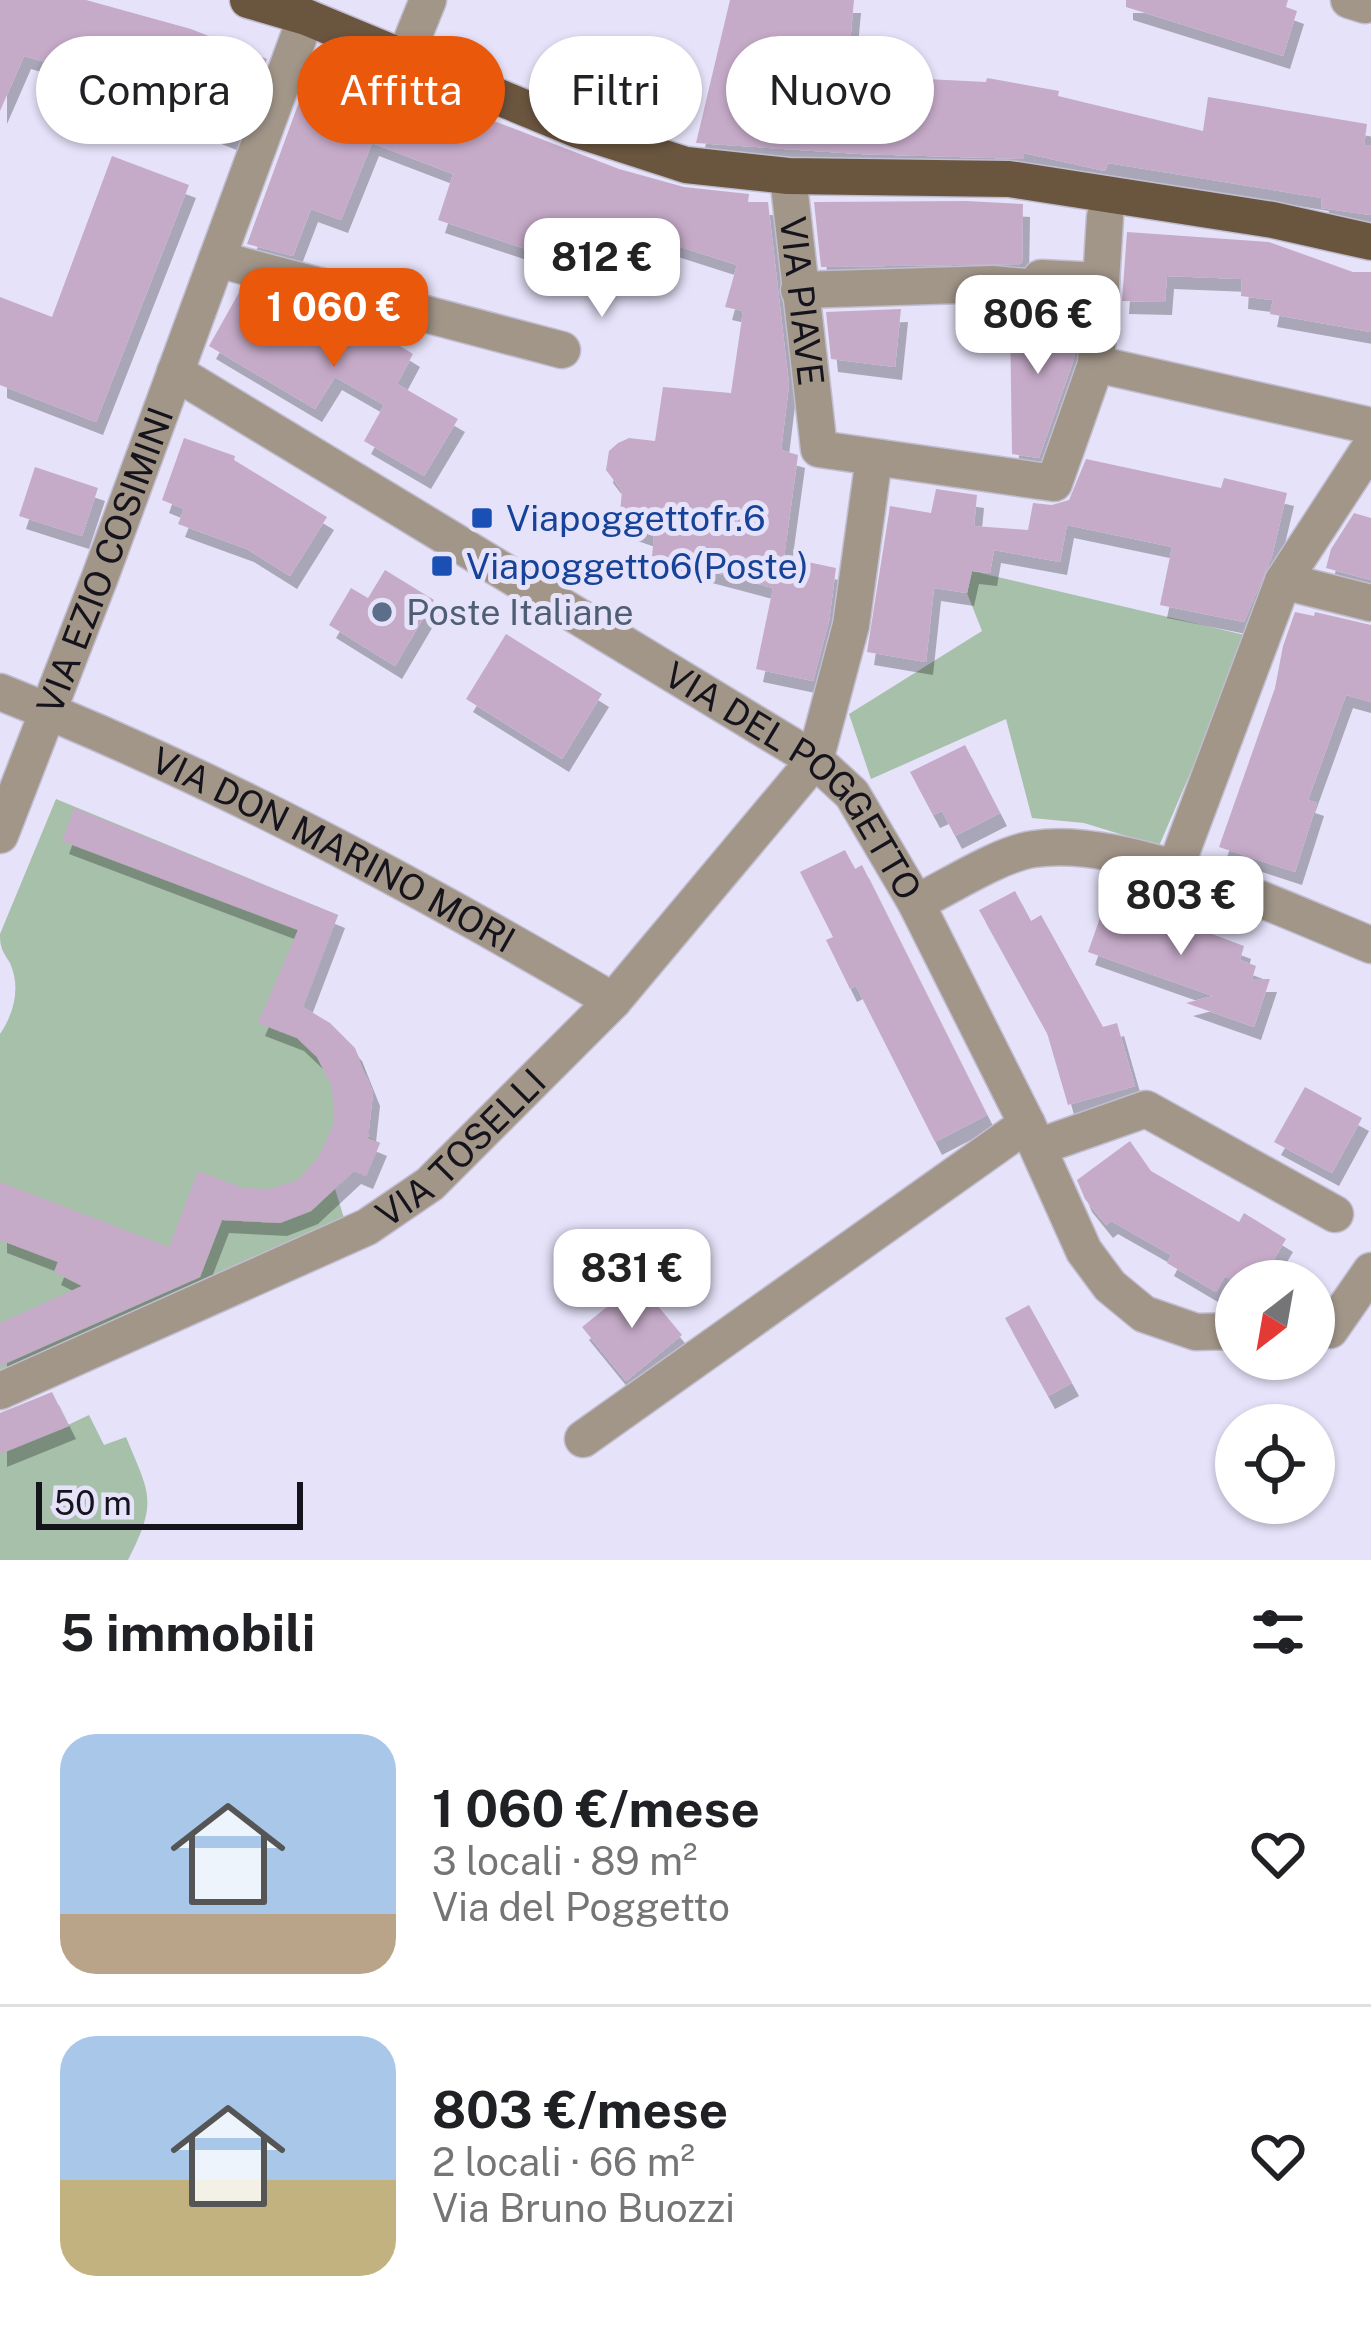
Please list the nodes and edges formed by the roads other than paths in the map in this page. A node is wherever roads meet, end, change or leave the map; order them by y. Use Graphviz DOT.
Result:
graph roads {
  1 [pos="248,0"];
  2 [pos="428,0"];
  3 [pos="306,17"];
  4 [pos="353,36"];
  5 [pos="413,36"];
  6 [pos="505,99"];
  7 [pos="788,176"];
  8 [pos="1105,217"];
  9 [pos="1371,242"];
  10 [pos="217,259"];
  11 [pos="1101,281"];
  12 [pos="799,290"];
  13 [pos="562,350"];
  14 [pos="1096,364"];
  15 [pos="175,372"];
  16 [pos="1371,426"];
  17 [pos="1371,446"];
  18 [pos="874,458"];
  19 [pos="1283,581"];
  20 [pos="1371,603"];
  21 [pos="0,692"];
  22 [pos="48,711"];
  23 [pos="814,760"];
  24 [pos="0,835"];
  25 [pos="1175,869"];
  26 [pos="916,903"];
  27 [pos="1371,945"];
  28 [pos="613,1001"];
  29 [pos="1033,1136"];
  30 [pos="1335,1214"];
  31 [pos="1371,1271"];
  32 [pos="1335,1314"];
  33 [pos="1335,1330"];
  34 [pos="1371,1330"];
  35 [pos="1215,1332"];
  36 [pos="0,1391"];
  37 [pos="584,1438"];
  1 -- 3 [label="main road"];
  2 -- 5 [label="street"];
  3 -- 4 [label="main road"];
  3 -- 10 [label="street, VIA EZIO COSIMINI"];
  6 -- 7 [label="main road"];
  7 -- 9 [label="main road"];
  7 -- 12 [label="street, VIA PIAVE"];
  8 -- 11 [label="street"];
  10 -- 13 [label="street"];
  10 -- 15 [label="street, VIA EZIO COSIMINI"];
  11 -- 12 [label="street"];
  11 -- 14 [label="street"];
  12 -- 18 [label="street, VIA PIAVE"];
  14 -- 16 [label="street"];
  14 -- 18 [label="street"];
  15 -- 22 [label="street, VIA EZIO COSIMINI"];
  15 -- 23 [label="street, VIA DEL POGGETTO"];
  17 -- 19 [label="street"];
  18 -- 23 [label="street"];
  19 -- 20 [label="street"];
  19 -- 25 [label="street"];
  21 -- 22 [label="street, VIA DON MARINO MORI"];
  22 -- 24 [label="street, VIA EZIO COSIMINI"];
  22 -- 28 [label="street, VIA DON MARINO MORI"];
  23 -- 26 [label="street, VIA DEL POGGETTO"];
  23 -- 28 [label="street, VIA TOSELLI"];
  25 -- 26 [label="street"];
  25 -- 27 [label="street"];
  26 -- 29 [label="street, VIA DEL POGGETTO"];
  28 -- 36 [label="street, VIA TOSELLI"];
  29 -- 30 [label="street"];
  29 -- 35 [label="street, VIA DEL POGGETTO"];
  29 -- 37 [label="street"];
  31 -- 32 [label="street"];
  33 -- 34 [label="street"];
}
